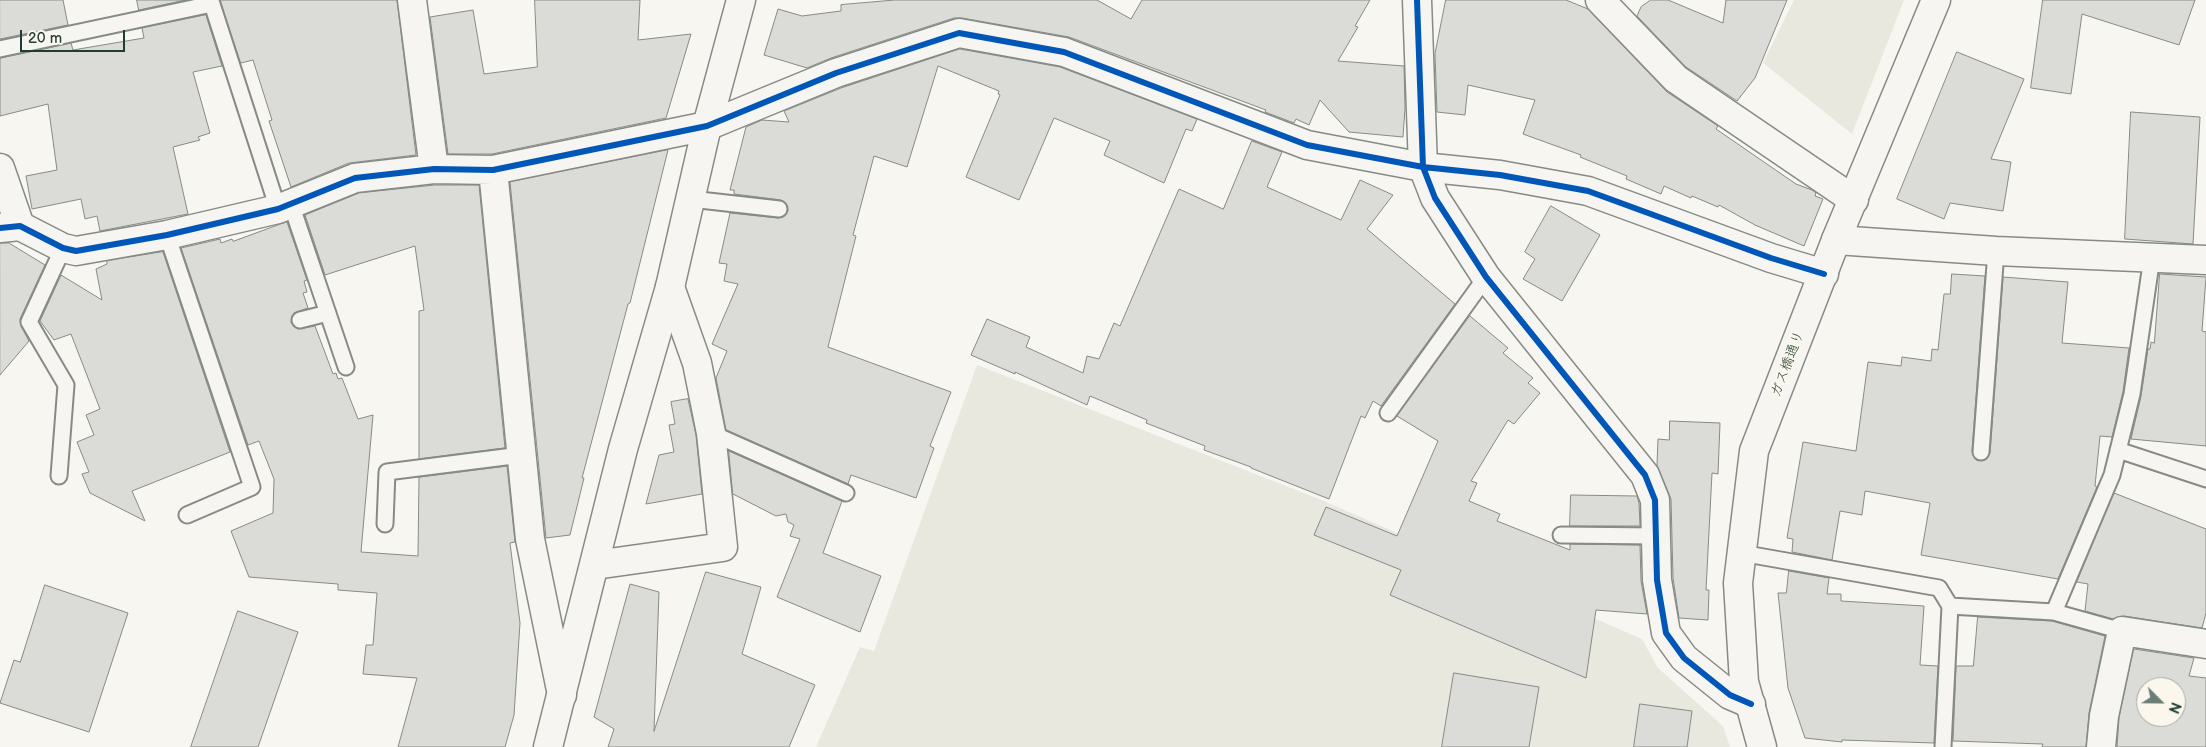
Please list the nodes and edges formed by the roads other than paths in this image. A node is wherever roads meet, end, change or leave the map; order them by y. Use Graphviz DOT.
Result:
graph roads {
  1 [pos="412,0"];
  2 [pos="741,0"];
  3 [pos="1417,0"];
  4 [pos="1600,0"];
  5 [pos="1936,0"];
  6 [pos="0,49"];
  7 [pos="708,126"];
  8 [pos="1423,167"];
  9 [pos="0,168"];
  10 [pos="434,169"];
  11 [pos="493,170"];
  12 [pos="691,199"];
  13 [pos="1854,200"];
  14 [pos="285,206"];
  15 [pos="779,209"];
  16 [pos="10,227"];
  17 [pos="168,235"];
  18 [pos="1836,240"];
  19 [pos="63,248"];
  20 [pos="1996,251"];
  21 [pos="2152,257"];
  22 [pos="2206,260"];
  23 [pos="1824,274"];
  24 [pos="1486,277"];
  25 [pos="670,287"];
  26 [pos="328,312"];
  27 [pos="300,320"];
  28 [pos="346,367"];
  29 [pos="1388,413"];
  30 [pos="711,434"];
  31 [pos="2118,450"];
  32 [pos="1980,452"];
  33 [pos="521,455"];
  34 [pos="59,476"];
  35 [pos="2206,479"];
  36 [pos="846,493"];
  37 [pos="186,515"];
  38 [pos="385,524"];
  39 [pos="1561,535"];
  40 [pos="1658,536"];
  41 [pos="1741,553"];
  42 [pos="595,565"];
  43 [pos="1950,606"];
  44 [pos="2054,612"];
  45 [pos="2122,631"];
  46 [pos="2206,644"];
  47 [pos="562,695"];
  48 [pos="1751,704"];
  49 [pos="548,747"];
  50 [pos="1762,747"];
  51 [pos="1943,747"];
  52 [pos="2101,747"];
  1 -- 10 [label="street"];
  2 -- 7 [label="street"];
  3 -- 8 [label="street"];
  4 -- 13 [label="street"];
  5 -- 13 [label="street, ガス橋通り"];
  6 -- 14 [label="lane"];
  7 -- 8 [label="street"];
  7 -- 11 [label="street"];
  7 -- 12 [label="street"];
  8 -- 23 [label="street"];
  8 -- 24 [label="street"];
  9 -- 16 [label="street"];
  10 -- 11 [label="street"];
  10 -- 14 [label="street"];
  11 -- 33 [label="street"];
  12 -- 15 [label="lane"];
  12 -- 25 [label="street"];
  13 -- 18 [label="street, ガス橋通り"];
  14 -- 17 [label="street"];
  14 -- 26 [label="lane"];
  16 -- 19 [label="street"];
  17 -- 19 [label="street"];
  17 -- 37 [label="lane"];
  18 -- 20 [label="street"];
  18 -- 23 [label="street, ガス橋通り"];
  19 -- 34 [label="lane"];
  20 -- 21 [label="street"];
  20 -- 32 [label="lane"];
  21 -- 22 [label="street"];
  21 -- 31 [label="lane"];
  23 -- 41 [label="street, ガス橋通り"];
  24 -- 29 [label="lane"];
  24 -- 40 [label="street"];
  25 -- 30 [label="street"];
  25 -- 42 [label="street"];
  26 -- 27 [label="lane"];
  26 -- 28 [label="lane"];
  30 -- 36 [label="lane"];
  30 -- 42 [label="street"];
  31 -- 35 [label="lane"];
  31 -- 44 [label="lane"];
  33 -- 38 [label="lane"];
  33 -- 47 [label="street"];
  39 -- 40 [label="lane"];
  40 -- 48 [label="street"];
  41 -- 43 [label="lane"];
  41 -- 48 [label="street, ガス橋通り"];
  42 -- 47 [label="street"];
  43 -- 44 [label="lane"];
  43 -- 51 [label="lane"];
  44 -- 45 [label="lane"];
  45 -- 46 [label="street"];
  45 -- 52 [label="street"];
  47 -- 49 [label="street"];
  48 -- 50 [label="street, ガス橋通り"];
}
